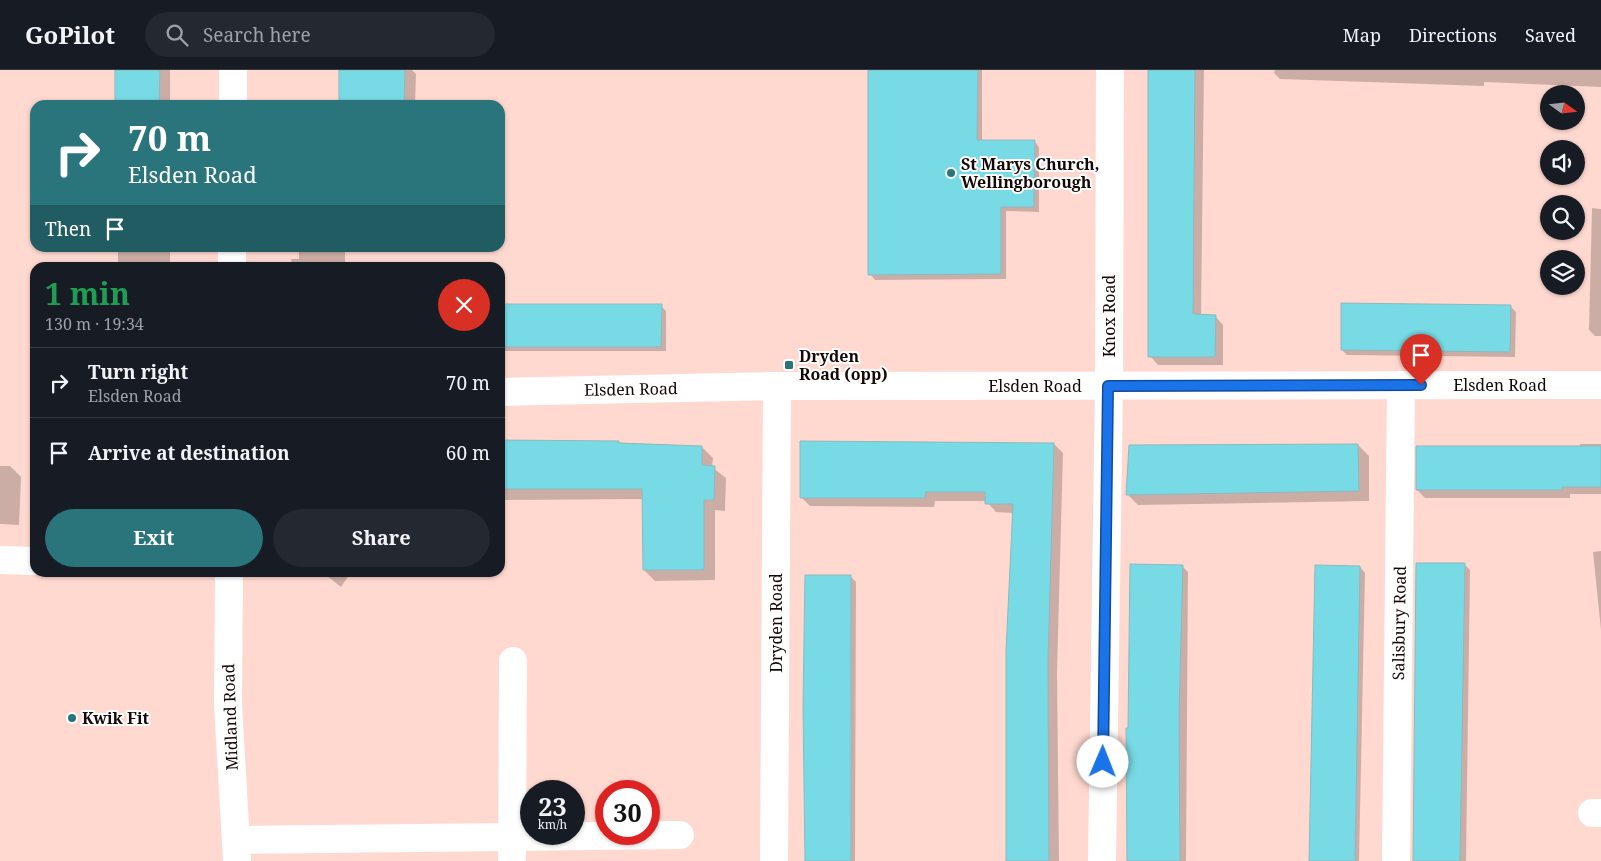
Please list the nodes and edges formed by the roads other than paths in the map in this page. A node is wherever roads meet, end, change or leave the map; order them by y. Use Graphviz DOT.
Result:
graph roads {
  1 [pos="233,70"];
  2 [pos="1110,70"];
  3 [pos="233,100"];
  4 [pos="1401,385"];
  5 [pos="1601,385"];
  6 [pos="777,386"];
  7 [pos="1108,386"];
  8 [pos="505,392"];
  9 [pos="0,560"];
  10 [pos="30,561"];
  11 [pos="229,577"];
  12 [pos="513,661"];
  13 [pos="680,834"];
  14 [pos="512,849"];
  15 [pos="236,850"];
  16 [pos="774,861"];
  17 [pos="1102,861"];
  18 [pos="1396,861"];
  1 -- 3 [label="street"];
  2 -- 7 [label="street, Knox Road"];
  4 -- 5 [label="street, Elsden Road"];
  4 -- 7 [label="street, Elsden Road"];
  4 -- 18 [label="street, Salisbury Road"];
  6 -- 7 [label="street, Elsden Road"];
  6 -- 8 [label="street, Elsden Road"];
  6 -- 16 [label="street, Dryden Road"];
  7 -- 17 [label="street, Knox Road"];
  9 -- 10 [label="street"];
  11 -- 15 [label="street, Midland Road"];
  12 -- 14 [label="street"];
  13 -- 14 [label="street"];
  14 -- 15 [label="street"];
}
